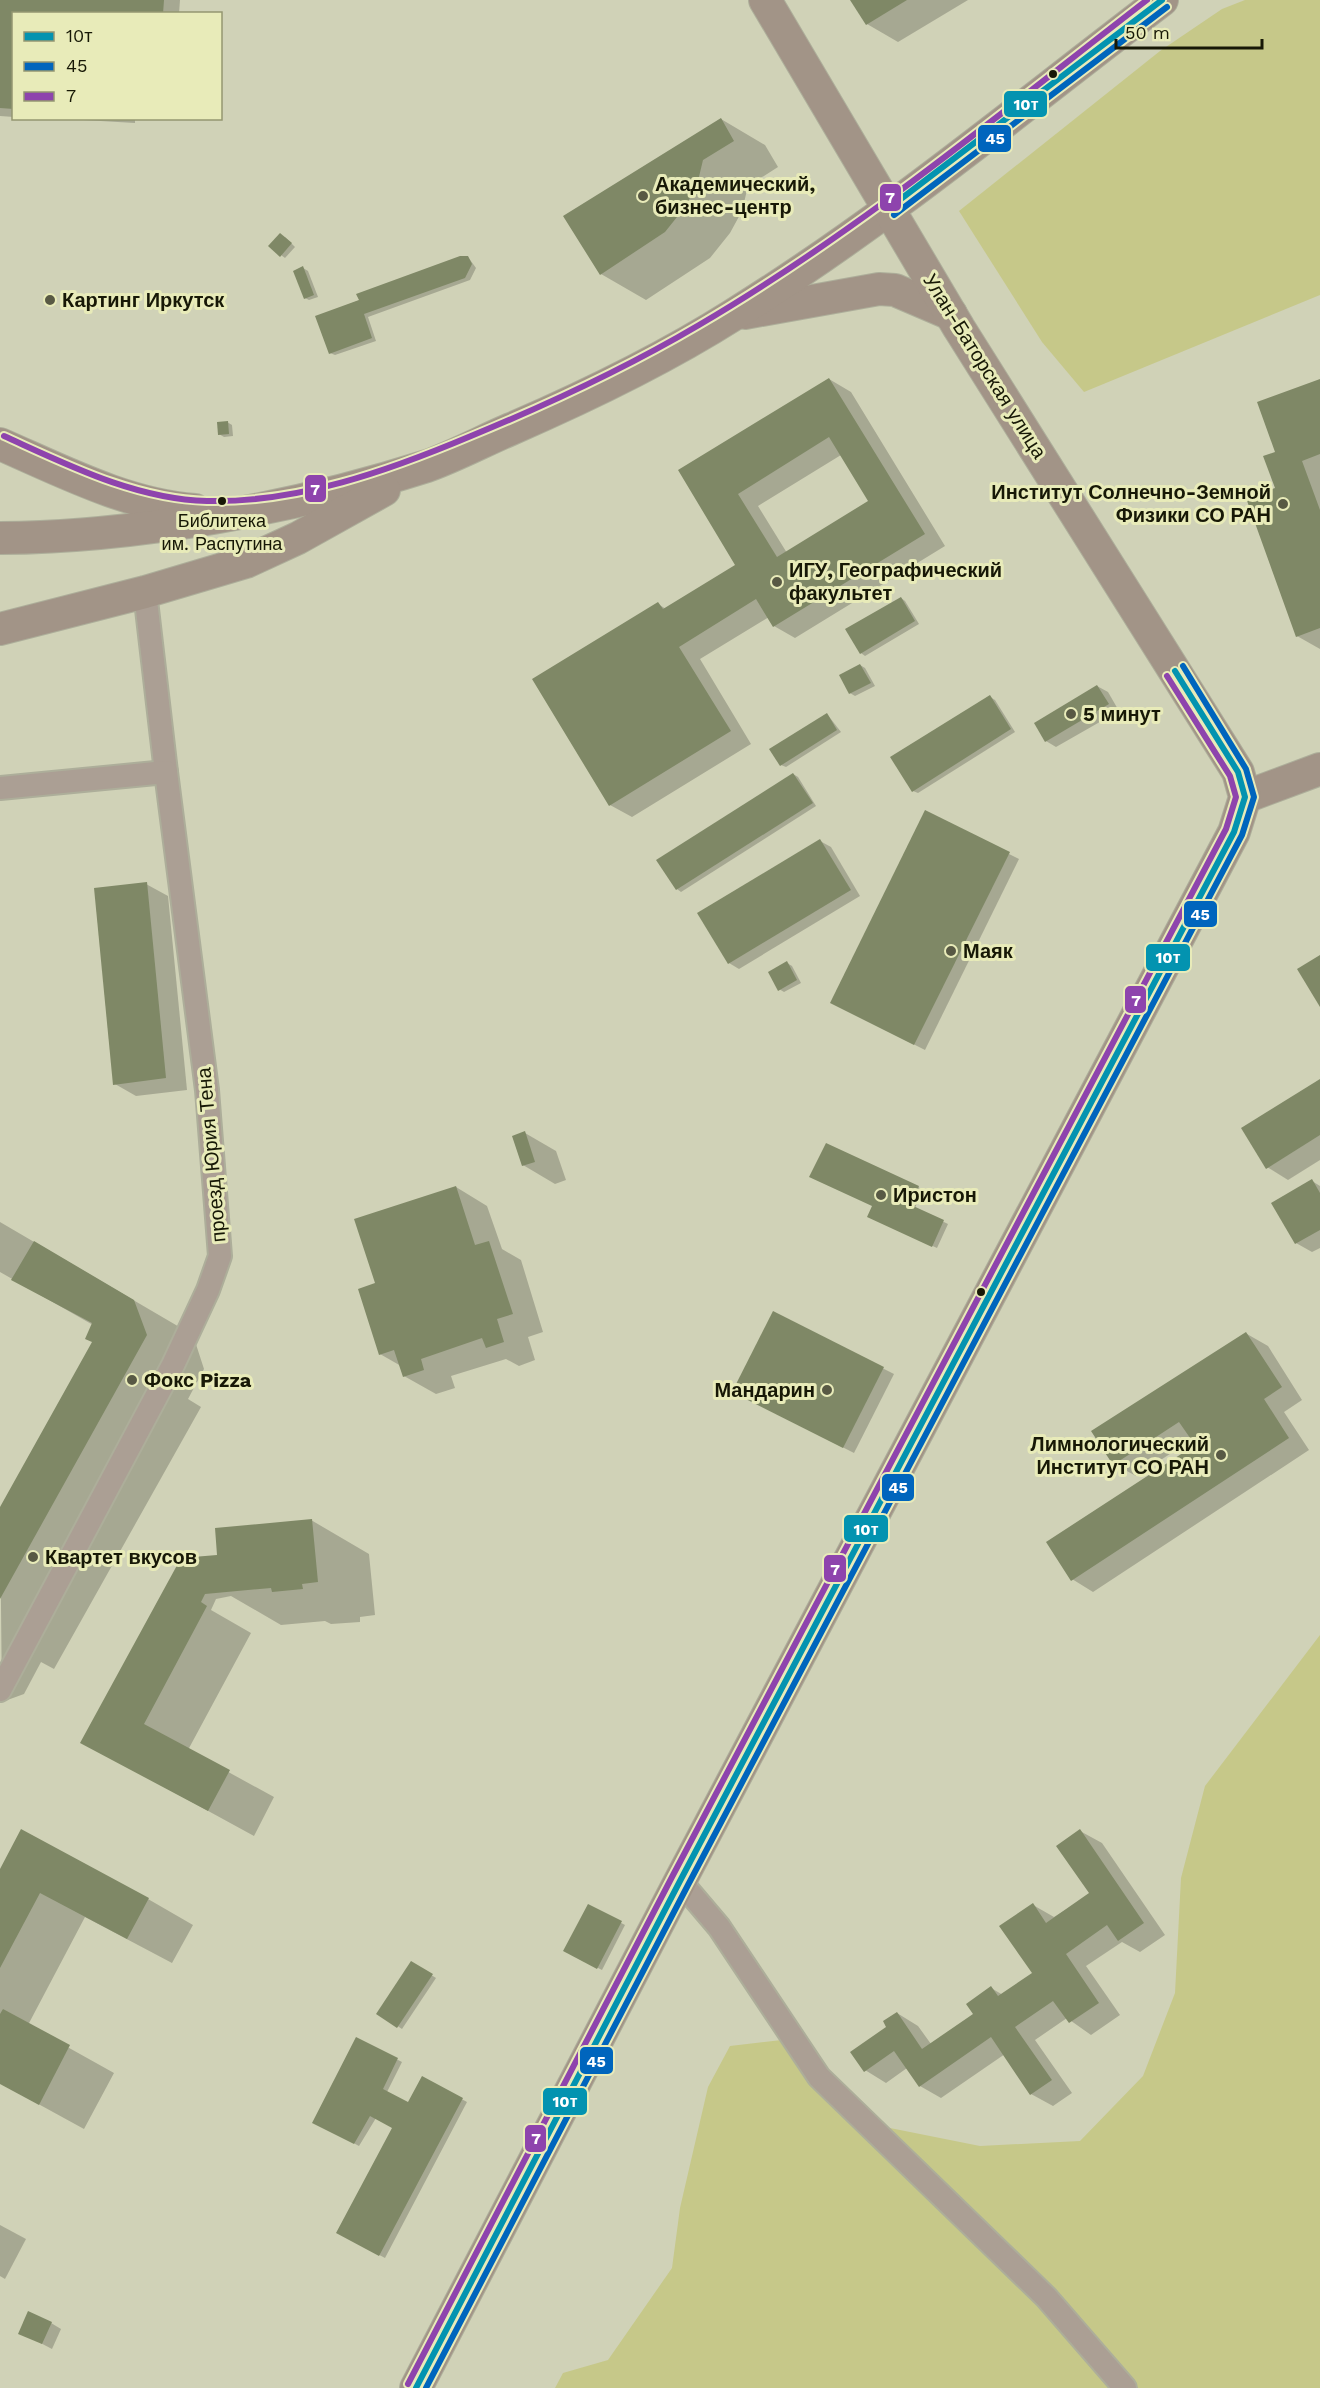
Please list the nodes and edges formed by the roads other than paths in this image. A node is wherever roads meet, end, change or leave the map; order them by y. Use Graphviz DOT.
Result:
graph roads {
  1 [pos="765,0"];
  2 [pos="1162,0"];
  3 [pos="889,208"];
  4 [pos="735,314"];
  5 [pos="951,314"];
  6 [pos="0,444"];
  7 [pos="430,465"];
  8 [pos="265,507"];
  9 [pos="0,538"];
  10 [pos="145,592"];
  11 [pos="0,629"];
  12 [pos="1320,769"];
  13 [pos="166,772"];
  14 [pos="0,788"];
  15 [pos="1245,797"];
  16 [pos="0,1690"];
  17 [pos="680,1881"];
  18 [pos="416,2388"];
  19 [pos="1125,2388"];
  1 -- 3 [label="street, Улан-Баторская улица"];
  2 -- 3 [label="street"];
  3 -- 4 [label="street"];
  3 -- 5 [label="street, Улан-Баторская улица"];
  4 -- 5 [label="street"];
  4 -- 7 [label="street"];
  5 -- 15 [label="street, Улан-Баторская улица"];
  6 -- 8 [label="street"];
  7 -- 8 [label="street"];
  7 -- 10 [label="street"];
  8 -- 9 [label="street"];
  10 -- 11 [label="street"];
  10 -- 13 [label="street, проезд Юрия Тена"];
  12 -- 15 [label="street"];
  13 -- 14 [label="street"];
  13 -- 16 [label="street, проезд Юрия Тена"];
  15 -- 17 [label="street"];
  17 -- 18 [label="street"];
  17 -- 19 [label="street"];
}
